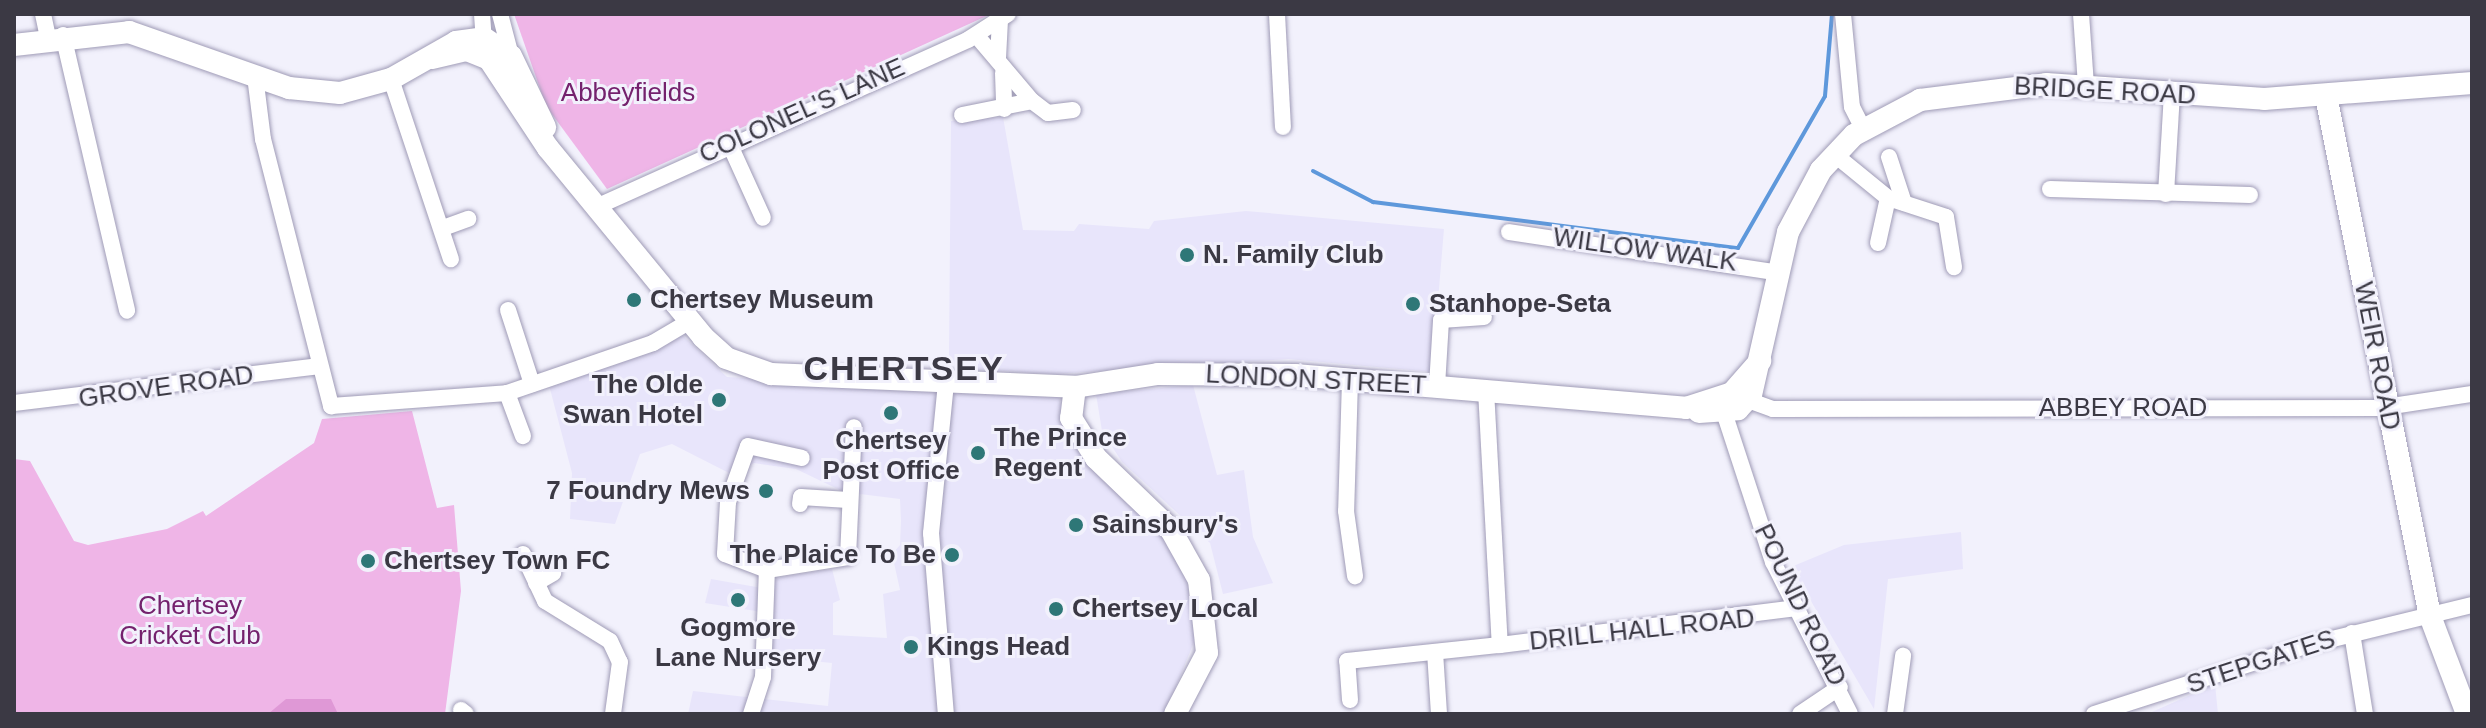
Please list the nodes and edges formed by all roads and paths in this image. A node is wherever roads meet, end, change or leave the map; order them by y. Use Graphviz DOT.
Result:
graph roads {
  1 [pos="43,14"];
  2 [pos="482,14"];
  3 [pos="500,14"];
  4 [pos="1277,14"];
  5 [pos="1843,14"];
  6 [pos="2081,14"];
  7 [pos="1004,17"];
  8 [pos="976,35"];
  9 [pos="56,36"];
  10 [pos="14,45"];
  11 [pos="495,51"];
  12 [pos="1000,66"];
  13 [pos="255,76"];
  14 [pos="391,79"];
  15 [pos="2472,83"];
  16 [pos="2086,86"];
  17 [pos="2172,93"];
  18 [pos="2326,96"];
  19 [pos="1032,101"];
  20 [pos="1004,109"];
  21 [pos="1073,110"];
  22 [pos="962,115"];
  23 [pos="1284,127"];
  24 [pos="1863,129"];
  25 [pos="729,143"];
  26 [pos="1834,154"];
  27 [pos="1889,157"];
  28 [pos="2050,189"];
  29 [pos="2166,194"];
  30 [pos="2250,195"];
  31 [pos="1896,201"];
  32 [pos="596,207"];
  33 [pos="763,218"];
  34 [pos="468,219"];
  35 [pos="443,228"];
  36 [pos="1509,232"];
  37 [pos="1878,243"];
  38 [pos="451,259"];
  39 [pos="1954,267"];
  40 [pos="1780,273"];
  41 [pos="508,310"];
  42 [pos="127,311"];
  43 [pos="1484,317"];
  44 [pos="690,321"];
  45 [pos="318,366"];
  46 [pos="1350,380"];
  47 [pos="946,383"];
  48 [pos="532,384"];
  49 [pos="1437,386"];
  50 [pos="1075,387"];
  51 [pos="1486,390"];
  52 [pos="507,393"];
  53 [pos="2472,394"];
  54 [pos="14,403"];
  55 [pos="1732,403"];
  56 [pos="2387,407"];
  57 [pos="854,427"];
  58 [pos="523,436"];
  59 [pos="802,458"];
  60 [pos="848,500"];
  61 [pos="800,504"];
  62 [pos="523,554"];
  63 [pos="767,570"];
  64 [pos="553,573"];
  65 [pos="1355,576"];
  66 [pos="536,583"];
  67 [pos="2472,605"];
  68 [pos="1797,608"];
  69 [pos="2430,616"];
  70 [pos="2352,633"];
  71 [pos="1500,645"];
  72 [pos="1435,652"];
  73 [pos="1903,656"];
  74 [pos="1840,687"];
  75 [pos="1350,700"];
  76 [pos="613,714"];
  77 [pos="751,714"];
  78 [pos="946,714"];
  79 [pos="1175,714"];
  80 [pos="1439,714"];
  81 [pos="1800,714"];
  82 [pos="1850,714"];
  83 [pos="1895,714"];
  84 [pos="2094,714"];
  85 [pos="2365,714"];
  86 [pos="2467,714"];
  1 -- 9 [label="street"];
  2 -- 11 [label="street"];
  3 -- 11 [label="street"];
  4 -- 23 [label="street"];
  5 -- 24 [label="street"];
  6 -- 16 [label="street"];
  7 -- 8 [label="street, COLONEL'S LANE"];
  7 -- 12 [label="street"];
  8 -- 12 [label="street"];
  8 -- 25 [label="street, COLONEL'S LANE"];
  9 -- 10 [label="main road"];
  9 -- 13 [label="main road"];
  9 -- 42 [label="street"];
  11 -- 14 [label="main road"];
  11 -- 32 [label="main road, LONDON STREET"];
  12 -- 19 [label="street"];
  12 -- 20 [label="street"];
  13 -- 14 [label="main road"];
  13 -- 45 [label="street"];
  14 -- 35 [label="street"];
  15 -- 18 [label="main road, BRIDGE ROAD"];
  16 -- 17 [label="main road, BRIDGE ROAD"];
  16 -- 24 [label="main road, BRIDGE ROAD"];
  17 -- 18 [label="main road, BRIDGE ROAD"];
  17 -- 29 [label="street"];
  18 -- 56 [label="main road, WEIR ROAD"];
  19 -- 20 [label="street"];
  19 -- 21 [label="street"];
  20 -- 22 [label="street"];
  24 -- 26 [label="main road, BRIDGE ROAD"];
  25 -- 32 [label="street, COLONEL'S LANE"];
  25 -- 33 [label="street"];
  26 -- 31 [label="street"];
  26 -- 40 [label="main road, BRIDGE ROAD"];
  27 -- 31 [label="street"];
  28 -- 29 [label="street"];
  29 -- 30 [label="street"];
  31 -- 37 [label="street"];
  31 -- 39 [label="street"];
  32 -- 44 [label="main road, LONDON STREET"];
  34 -- 35 [label="street"];
  35 -- 38 [label="street"];
  36 -- 40 [label="street, WILLOW WALK"];
  40 -- 55 [label="main road, BRIDGE ROAD"];
  41 -- 48 [label="street"];
  43 -- 49 [label="street"];
  44 -- 47 [label="main road, LONDON STREET"];
  44 -- 48 [label="street"];
  45 -- 52 [label="street"];
  45 -- 54 [label="street, GROVE ROAD"];
  46 -- 49 [label="main road, LONDON STREET"];
  46 -- 50 [label="main road, LONDON STREET"];
  46 -- 65 [label="street"];
  47 -- 50 [label="main road, LONDON STREET"];
  47 -- 78 [label="street"];
  48 -- 52 [label="street"];
  49 -- 51 [label="main road, LONDON STREET"];
  50 -- 79 [label="main road"];
  51 -- 55 [label="main road, LONDON STREET"];
  51 -- 71 [label="street, DRILL HALL ROAD"];
  52 -- 58 [label="street"];
  53 -- 56 [label="street, ABBEY ROAD"];
  55 -- 56 [label="street, ABBEY ROAD"];
  55 -- 68 [label="street, POUND ROAD"];
  56 -- 69 [label="main road, WEIR ROAD"];
  57 -- 60 [label="street"];
  59 -- 63 [label="street"];
  60 -- 61 [label="street"];
  60 -- 63 [label="street"];
  62 -- 66 [label="street"];
  63 -- 77 [label="street"];
  64 -- 66 [label="street"];
  66 -- 76 [label="street"];
  67 -- 69 [label="street, STEPGATES"];
  68 -- 71 [label="street, DRILL HALL ROAD"];
  68 -- 74 [label="street, POUND ROAD"];
  69 -- 70 [label="street, STEPGATES"];
  69 -- 86 [label="main road, WEIR ROAD"];
  70 -- 84 [label="street, STEPGATES"];
  70 -- 85 [label="street"];
  71 -- 72 [label="street"];
  72 -- 75 [label="street"];
  72 -- 80 [label="street"];
  73 -- 83 [label="street"];
  74 -- 81 [label="street"];
  74 -- 82 [label="street, POUND ROAD"];
}
